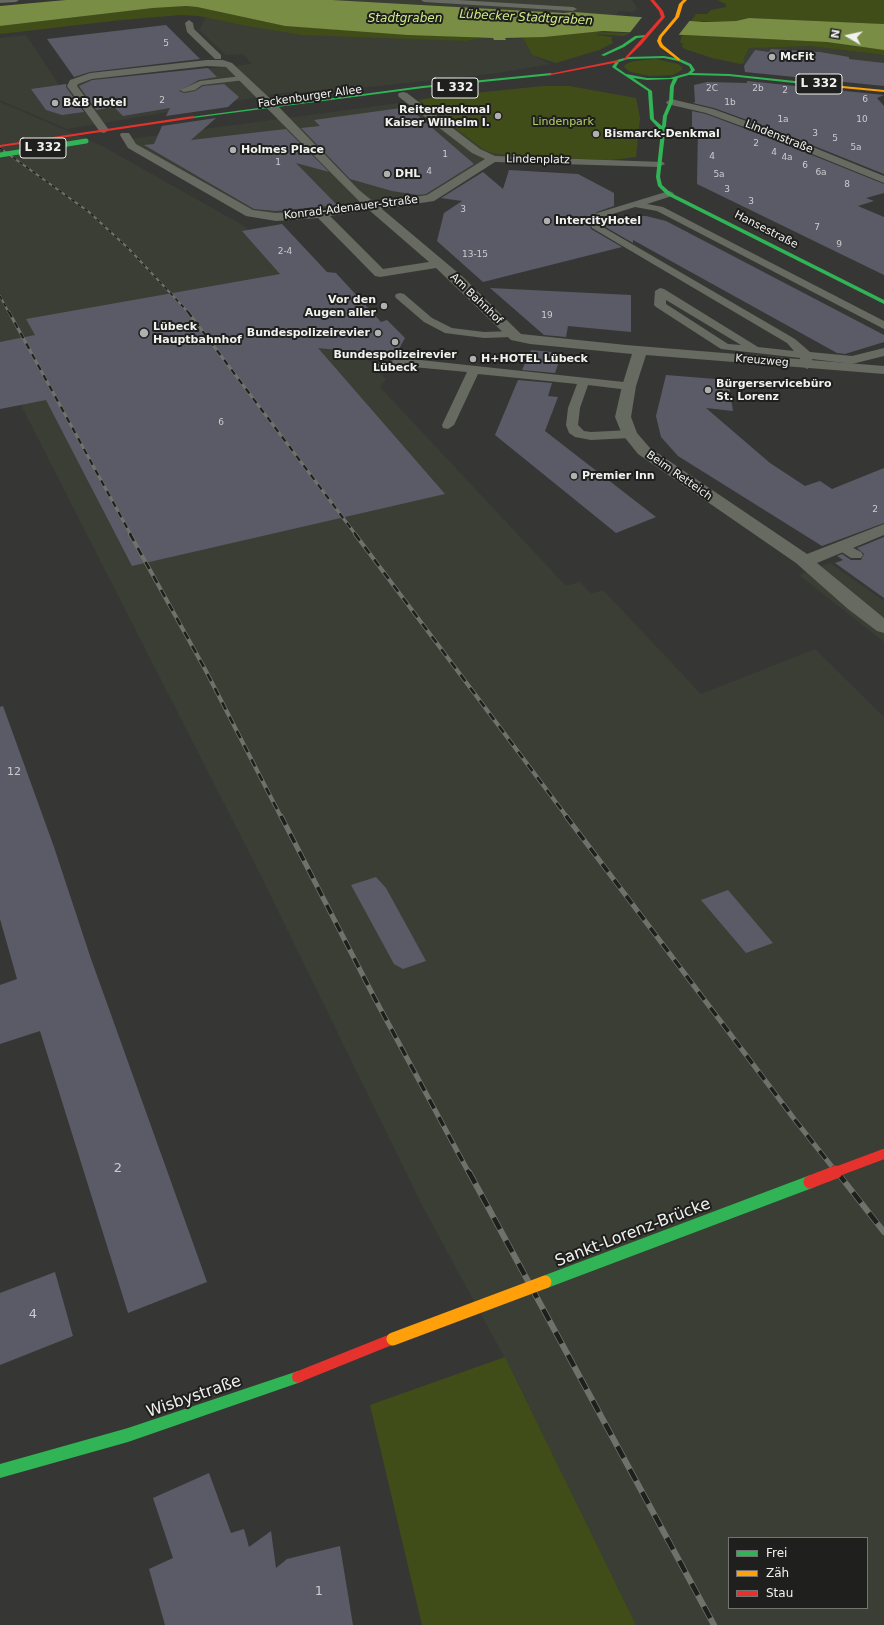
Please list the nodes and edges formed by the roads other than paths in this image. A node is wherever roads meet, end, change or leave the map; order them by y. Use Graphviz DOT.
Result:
graph roads {
  1 [pos="16,0"];
  2 [pos="424,0"];
  3 [pos="652,0"];
  4 [pos="685,0"];
  5 [pos="0,1"];
  6 [pos="573,9"];
  7 [pos="189,23"];
  8 [pos="646,36"];
  9 [pos="621,60"];
  10 [pos="679,60"];
  11 [pos="224,62"];
  12 [pos="689,70"];
  13 [pos="609,76"];
  14 [pos="627,76"];
  15 [pos="587,77"];
  16 [pos="242,78"];
  17 [pos="676,78"];
  18 [pos="472,82"];
  19 [pos="884,87"];
  20 [pos="184,90"];
  21 [pos="884,91"];
  22 [pos="403,95"];
  23 [pos="671,102"];
  24 [pos="275,110"];
  25 [pos="104,130"];
  26 [pos="663,130"];
  27 [pos="125,135"];
  28 [pos="0,146"];
  29 [pos="0,155"];
  30 [pos="493,159"];
  31 [pos="659,164"];
  32 [pos="884,180"];
  33 [pos="669,194"];
  34 [pos="635,205"];
  35 [pos="372,207"];
  36 [pos="660,209"];
  37 [pos="321,214"];
  38 [pos="439,264"];
  39 [pos="672,285"];
  40 [pos="400,296"];
  41 [pos="884,302"];
  42 [pos="884,326"];
  43 [pos="512,334"];
  44 [pos="640,350"];
  45 [pos="758,351"];
  46 [pos="725,352"];
  47 [pos="884,352"];
  48 [pos="806,360"];
  49 [pos="382,367"];
  50 [pos="474,370"];
  51 [pos="884,370"];
  52 [pos="584,381"];
  53 [pos="629,386"];
  54 [pos="448,425"];
  55 [pos="630,434"];
  56 [pos="884,529"];
  57 [pos="804,562"];
  58 [pos="884,627"];
  59 [pos="884,1154"];
  60 [pos="393,1339"];
  61 [pos="0,1471"];
  1 -- 5 [label="lane"];
  2 -- 6 [label="lane"];
  3 -- 8 [label="main road"];
  4 -- 10 [label="main road"];
  7 -- 11 [label="street, Am Bahnhof"];
  8 -- 9 [label="main road"];
  8 -- 18 [label="main road"];
  9 -- 10 [label="main road, L 332"];
  9 -- 14 [label="main road"];
  9 -- 18 [label="main road, Fackenburger Allee / L 332"];
  10 -- 12 [label="main road, L 332"];
  11 -- 16 [label="street, Am Bahnhof"];
  11 -- 25 [label="street"];
  12 -- 17 [label="main road, L 332"];
  12 -- 19 [label="main road, L 332"];
  12 -- 21 [label="main road, L 332"];
  13 -- 14 [label="main road, L 332"];
  14 -- 17 [label="main road, L 332"];
  14 -- 26 [label="main road"];
  15 -- 22 [label="main road, Fackenburger Allee / L 332"];
  16 -- 20 [label="lane"];
  16 -- 24 [label="street, Am Bahnhof"];
  17 -- 23 [label="main road"];
  18 -- 24 [label="main road, Fackenburger Allee / L 332"];
  22 -- 24 [label="main road, Fackenburger Allee / L 332"];
  22 -- 30 [label="street, Lindenplatz"];
  23 -- 26 [label="main road"];
  23 -- 32 [label="street, Lindenstraße"];
  24 -- 25 [label="main road, Fackenburger Allee / L 332"];
  24 -- 27 [label="main road, Fackenburger Allee / L 332"];
  24 -- 35 [label="street, Am Bahnhof"];
  25 -- 28 [label="main road, Fackenburger Allee / L 332"];
  26 -- 31 [label="main road"];
  27 -- 29 [label="main road, Fackenburger Allee / L 332, bridge"];
  27 -- 37 [label="street, Konrad-Adenauer-Straße"];
  30 -- 31 [label="street, Lindenplatz"];
  30 -- 35 [label="street, Konrad-Adenauer-Straße"];
  31 -- 33 [label="main road, Hansestraße"];
  33 -- 34 [label="lane"];
  33 -- 36 [label="lane"];
  33 -- 41 [label="main road, Hansestraße"];
  34 -- 36 [label="lane"];
  34 -- 39 [label="lane"];
  35 -- 37 [label="street, Konrad-Adenauer-Straße"];
  35 -- 38 [label="street, Am Bahnhof"];
  36 -- 42 [label="lane"];
  37 -- 38 [label="street, Am Bahnhof"];
  38 -- 43 [label="street, Am Bahnhof"];
  39 -- 45 [label="lane"];
  39 -- 46 [label="lane"];
  39 -- 48 [label="lane"];
  40 -- 43 [label="lane, Am Bahnhof"];
  43 -- 44 [label="street, Am Bahnhof"];
  44 -- 46 [label="street, Kreuzweg"];
  44 -- 53 [label="street, Beim Retteich"];
  45 -- 46 [label="lane"];
  45 -- 48 [label="lane"];
  46 -- 48 [label="street, Kreuzweg"];
  47 -- 48 [label="lane"];
  48 -- 51 [label="street, Kreuzweg"];
  49 -- 50 [label="lane"];
  50 -- 52 [label="lane"];
  50 -- 54 [label="lane"];
  52 -- 53 [label="lane"];
  52 -- 55 [label="lane"];
  53 -- 55 [label="street, Beim Retteich"];
  55 -- 57 [label="street, Beim Retteich"];
  56 -- 57 [label="street"];
  57 -- 58 [label="street, Beim Retteich"];
  59 -- 60 [label="main road, Sankt-Lorenz-Brücke, bridge"];
  60 -- 61 [label="main road, Wisbystraße"];
}
